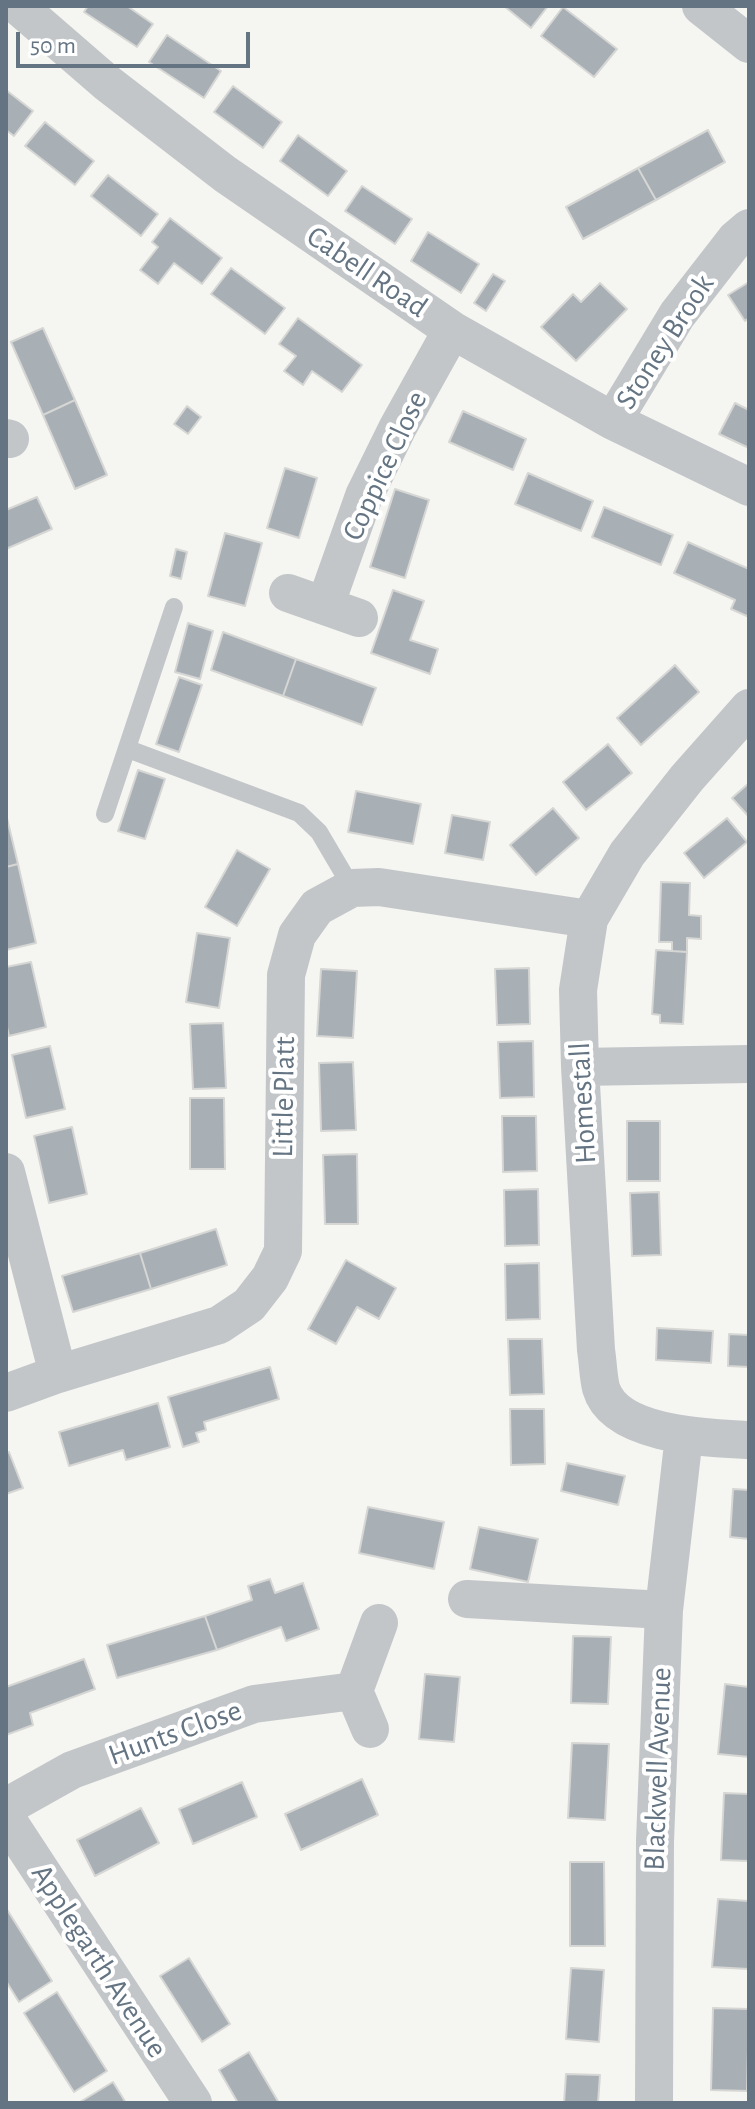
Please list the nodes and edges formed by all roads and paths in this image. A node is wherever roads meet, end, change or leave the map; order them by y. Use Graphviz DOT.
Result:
graph roads {
  1 [pos="18,6"];
  2 [pos="701,6"];
  3 [pos="749,44"];
  4 [pos="749,228"];
  5 [pos="452,330"];
  6 [pos="613,421"];
  7 [pos="749,487"];
  8 [pos="288,593"];
  9 [pos="174,607"];
  10 [pos="749,708"];
  11 [pos="128,749"];
  12 [pos="105,814"];
  13 [pos="352,888"];
  14 [pos="589,919"];
  15 [pos="749,1064"];
  16 [pos="580,1067"];
  17 [pos="6,1172"];
  18 [pos="58,1374"];
  19 [pos="6,1393"];
  20 [pos="684,1436"];
  21 [pos="749,1440"];
  22 [pos="467,1599"];
  23 [pos="664,1610"];
  24 [pos="379,1623"];
  25 [pos="354,1691"];
  26 [pos="370,1729"];
  27 [pos="6,1807"];
  28 [pos="6,1818"];
  29 [pos="193,2103"];
  30 [pos="654,2103"];
  1 -- 5 [label="street, Cabell Road"];
  2 -- 3 [label="street"];
  4 -- 6 [label="street, Stoney Brook"];
  5 -- 6 [label="street, Cabell Road"];
  5 -- 8 [label="street, Coppice Close"];
  6 -- 7 [label="street, Cabell Road"];
  9 -- 11 [label="lane"];
  10 -- 14 [label="street, Homestall"];
  11 -- 12 [label="lane"];
  11 -- 13 [label="lane"];
  13 -- 14 [label="street, Little Platt"];
  13 -- 18 [label="street, Little Platt"];
  14 -- 16 [label="street, Homestall"];
  15 -- 16 [label="street"];
  16 -- 20 [label="street, Homestall"];
  17 -- 18 [label="street"];
  18 -- 19 [label="street, Little Platt"];
  20 -- 21 [label="street, Homestall"];
  20 -- 23 [label="street, Blackwell Avenue"];
  22 -- 23 [label="street"];
  23 -- 30 [label="street, Blackwell Avenue"];
  24 -- 25 [label="street"];
  25 -- 26 [label="street"];
  25 -- 27 [label="street, Hunts Close"];
  28 -- 29 [label="street, Applegarth Avenue"];
}
